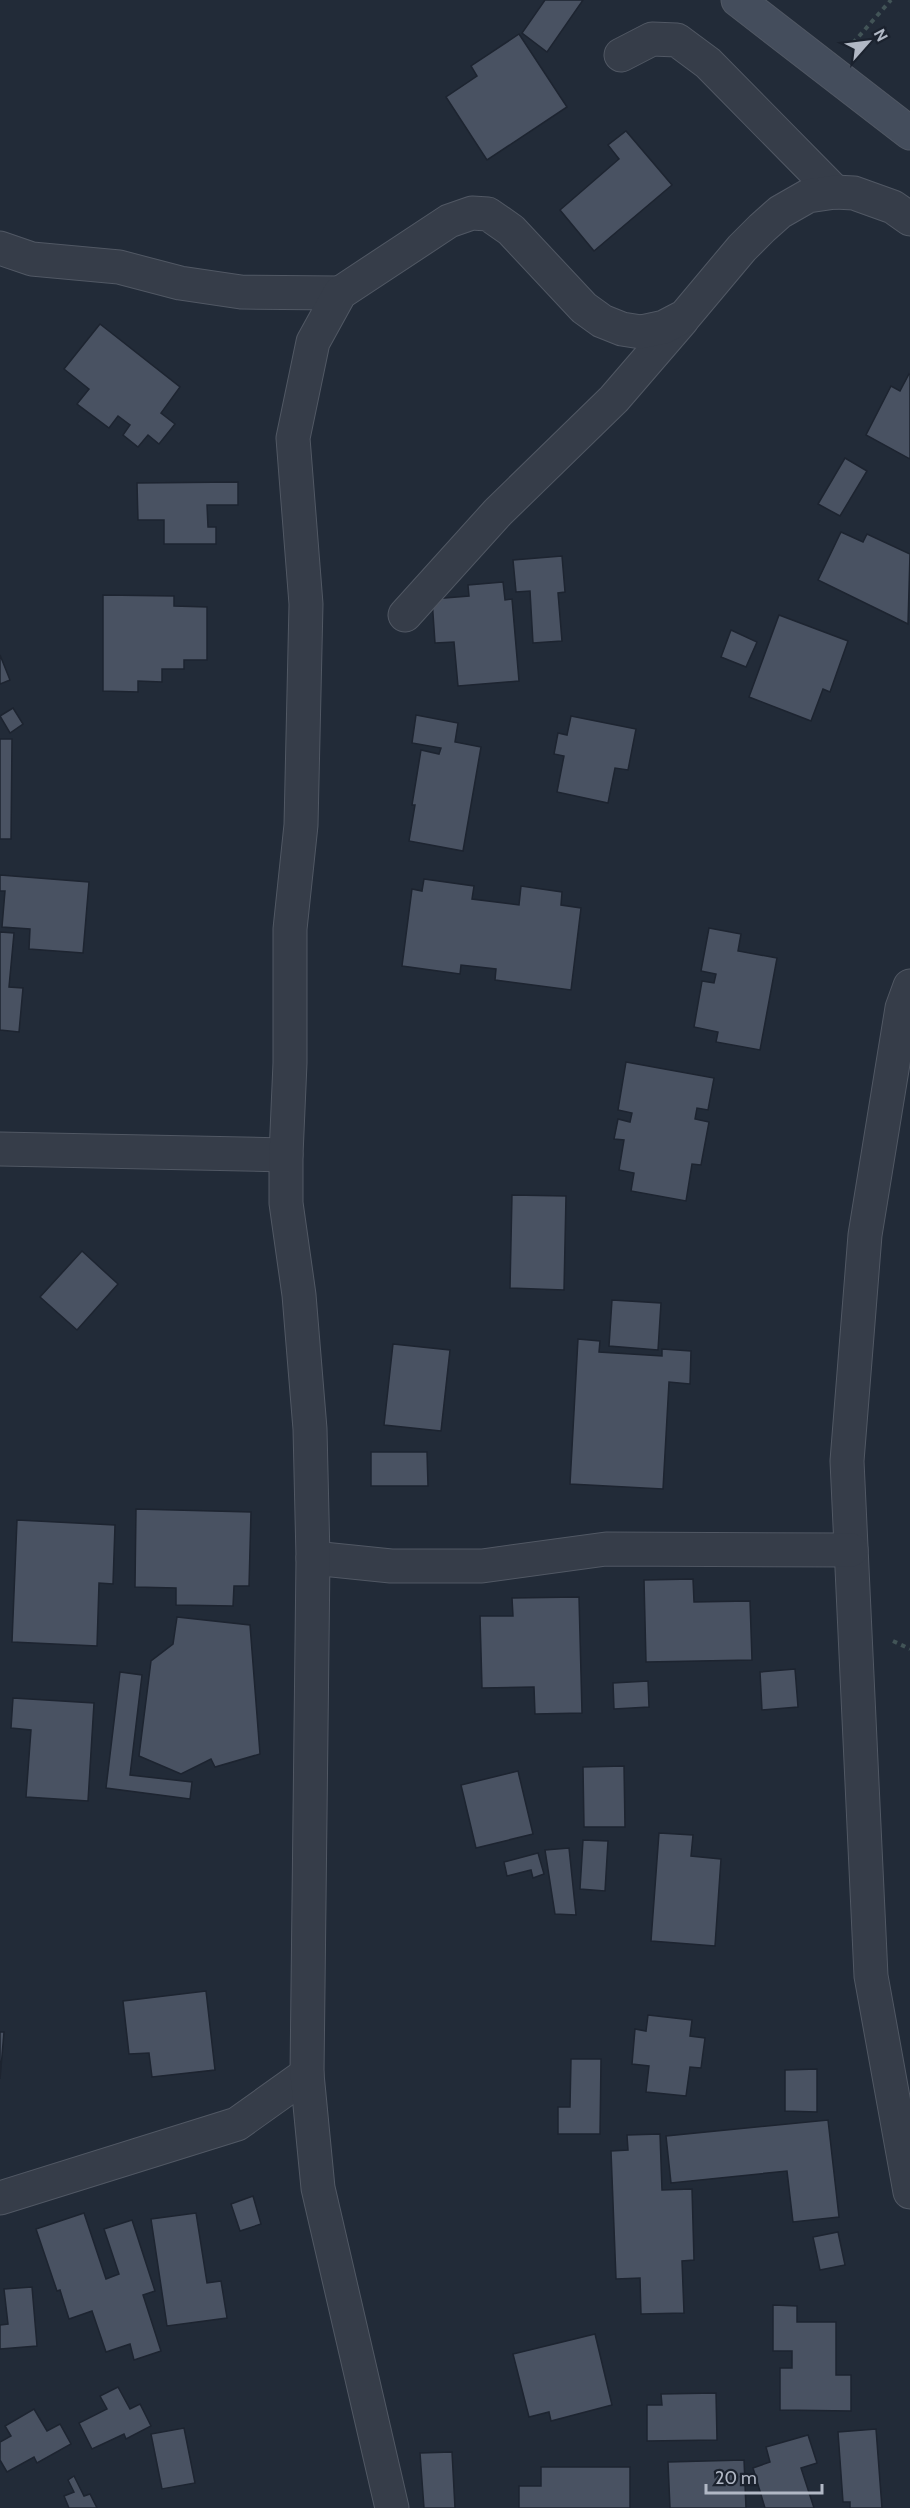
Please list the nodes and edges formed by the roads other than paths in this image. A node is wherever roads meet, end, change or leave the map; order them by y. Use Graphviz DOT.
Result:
graph roads {
  1 [pos="738,0"];
  2 [pos="621,55"];
  3 [pos="910,133"];
  4 [pos="835,192"];
  5 [pos="910,219"];
  6 [pos="0,248"];
  7 [pos="340,293"];
  8 [pos="685,316"];
  9 [pos="405,615"];
  10 [pos="910,986"];
  11 [pos="0,1149"];
  12 [pos="286,1155"];
  13 [pos="851,1550"];
  14 [pos="313,1558"];
  15 [pos="307,2074"];
  16 [pos="910,2192"];
  17 [pos="0,2198"];
  18 [pos="392,2508"];
  1 -- 3 [label="street"];
  2 -- 4 [label="street"];
  4 -- 5 [label="street"];
  4 -- 8 [label="street"];
  6 -- 7 [label="street"];
  7 -- 8 [label="street"];
  7 -- 12 [label="street"];
  8 -- 9 [label="street"];
  10 -- 13 [label="street"];
  11 -- 12 [label="street"];
  12 -- 14 [label="street"];
  13 -- 14 [label="street"];
  13 -- 16 [label="street"];
  14 -- 15 [label="street"];
  15 -- 17 [label="street"];
  15 -- 18 [label="street"];
}
